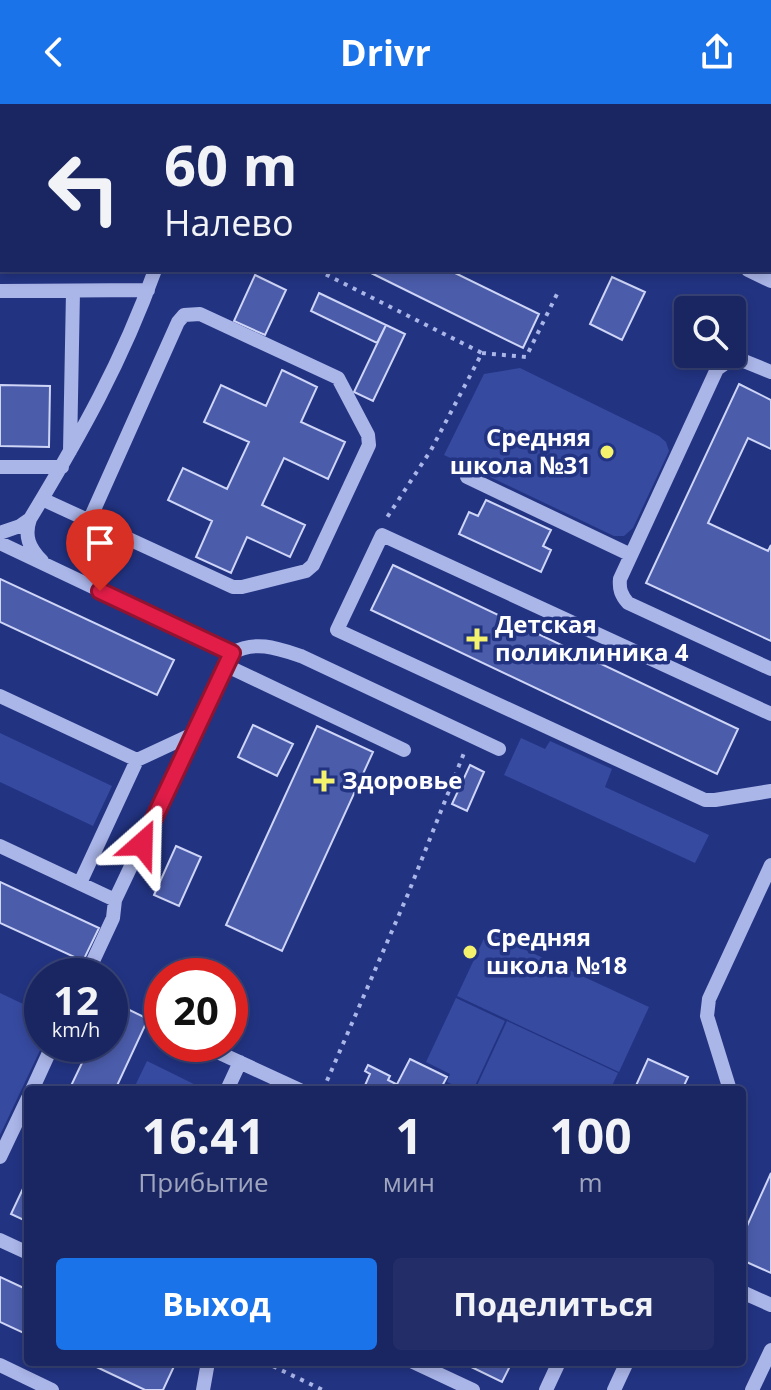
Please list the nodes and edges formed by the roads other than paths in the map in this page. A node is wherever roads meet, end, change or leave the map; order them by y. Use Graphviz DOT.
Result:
graph roads {
  1 [pos="154,272"];
  2 [pos="752,272"];
  3 [pos="771,281"];
  4 [pos="148,290"];
  5 [pos="0,291"];
  6 [pos="73,291"];
  7 [pos="771,372"];
  8 [pos="66,461"];
  9 [pos="0,467"];
  10 [pos="467,477"];
  11 [pos="42,499"];
  12 [pos="30,519"];
  13 [pos="89,521"];
  14 [pos="0,533"];
  15 [pos="0,543"];
  16 [pos="631,555"];
  17 [pos="48,565"];
  18 [pos="229,660"];
  19 [pos="771,669"];
  20 [pos="0,696"];
  21 [pos="771,714"];
  22 [pos="195,733"];
  23 [pos="499,749"];
  24 [pos="404,750"];
  25 [pos="137,760"];
  26 [pos="771,791"];
  27 [pos="0,846"];
  28 [pos="771,865"];
  29 [pos="80,883"];
  30 [pos="115,900"];
  31 [pos="94,958"];
  32 [pos="45,1062"];
  33 [pos="240,1062"];
  34 [pos="34,1086"];
  35 [pos="229,1086"];
  36 [pos="291,1086"];
  37 [pos="729,1086"];
  38 [pos="24,1106"];
  39 [pos="0,1157"];
  40 [pos="0,1240"];
  41 [pos="24,1251"];
  42 [pos="746,1294"];
  43 [pos="771,1305"];
  44 [pos="771,1350"];
  45 [pos="0,1365"];
  46 [pos="207,1366"];
  47 [pos="422,1366"];
  48 [pos="557,1366"];
  49 [pos="625,1366"];
  50 [pos="52,1390"];
  51 [pos="203,1390"];
  52 [pos="473,1390"];
  53 [pos="546,1390"];
  54 [pos="614,1390"];
  55 [pos="752,1390"];
  1 -- 4 [label="lane"];
  2 -- 3 [label="lane"];
  4 -- 6 [label="lane"];
  4 -- 8 [label="lane"];
  5 -- 6 [label="lane"];
  6 -- 8 [label="lane"];
  7 -- 16 [label="lane"];
  8 -- 9 [label="lane"];
  8 -- 11 [label="lane"];
  10 -- 16 [label="lane"];
  11 -- 12 [label="lane"];
  11 -- 13 [label="lane"];
  12 -- 14 [label="lane"];
  12 -- 17 [label="lane"];
  13 -- 13 [label="lane"];
  15 -- 17 [label="lane"];
  16 -- 19 [label="lane"];
  17 -- 18 [label="lane"];
  18 -- 22 [label="lane"];
  18 -- 23 [label="lane"];
  18 -- 24 [label="lane"];
  20 -- 25 [label="lane"];
  21 -- 26 [label="lane"];
  22 -- 25 [label="lane"];
  22 -- 30 [label="lane"];
  25 -- 29 [label="lane"];
  27 -- 29 [label="lane"];
  28 -- 37 [label="lane"];
  29 -- 30 [label="lane"];
  30 -- 31 [label="lane"];
  32 -- 34 [label="lane"];
  33 -- 35 [label="lane"];
  33 -- 36 [label="lane"];
  38 -- 39 [label="lane"];
  40 -- 41 [label="lane"];
  42 -- 43 [label="lane"];
  44 -- 55 [label="lane"];
  45 -- 50 [label="lane"];
  46 -- 51 [label="lane"];
  47 -- 52 [label="lane"];
  48 -- 53 [label="lane"];
  49 -- 54 [label="lane"];
}
